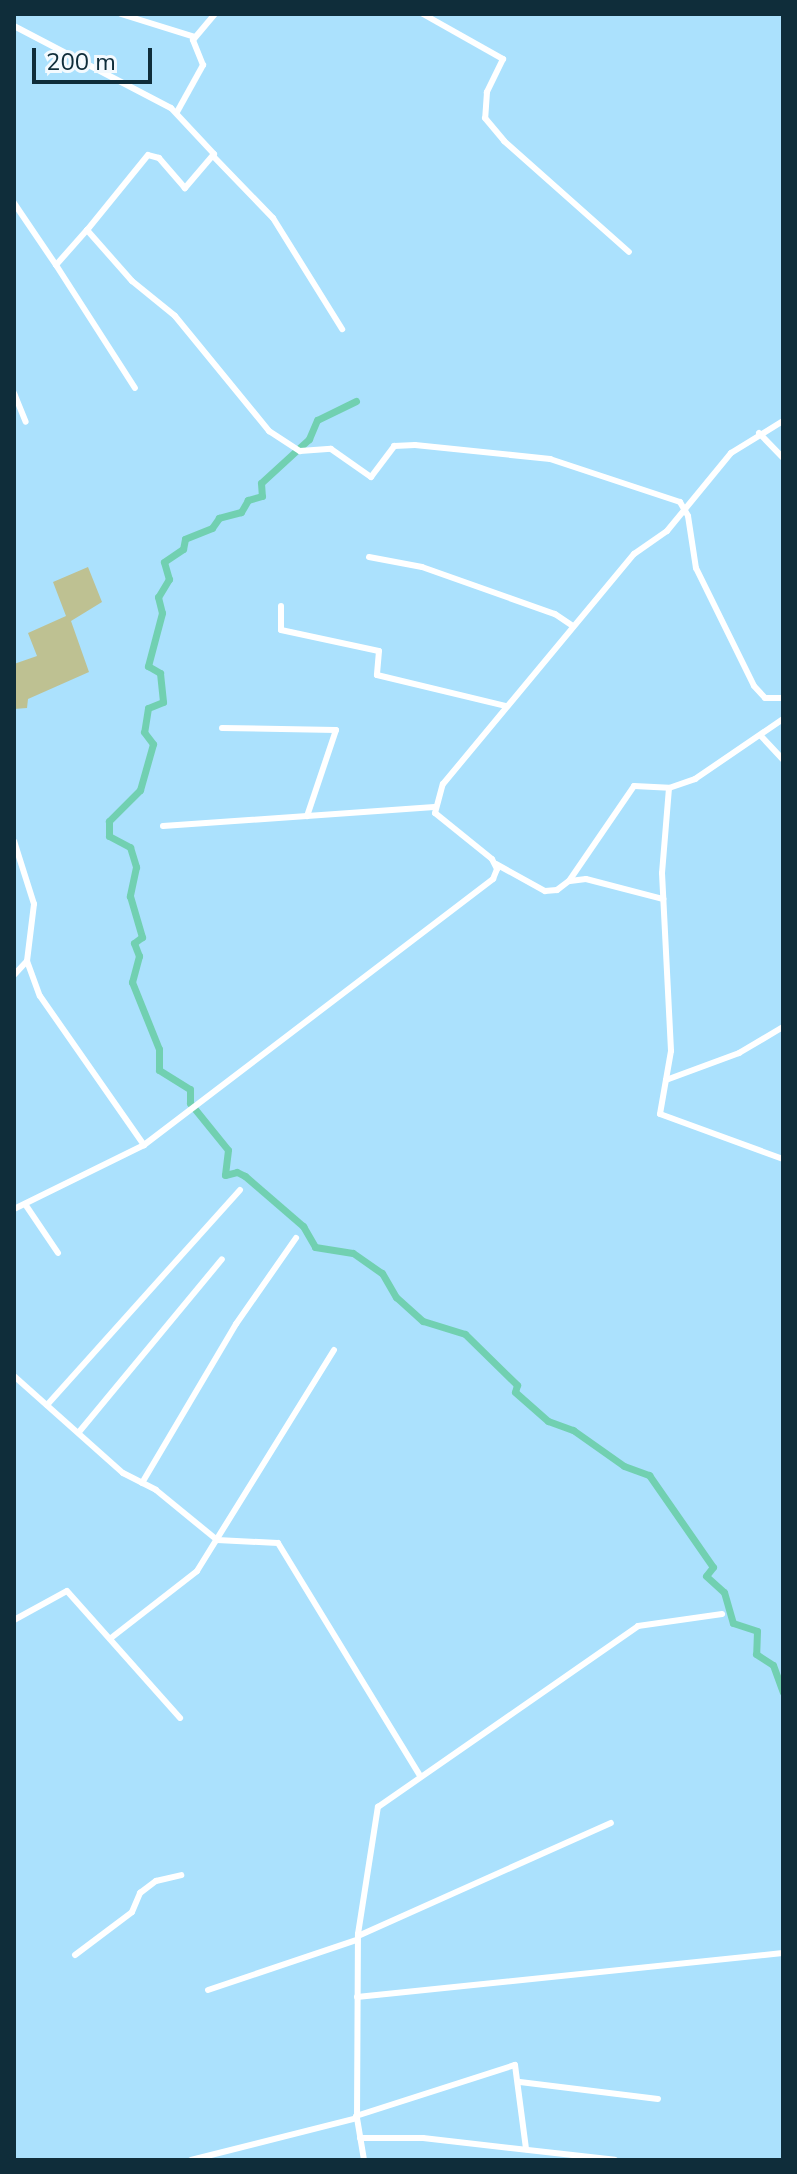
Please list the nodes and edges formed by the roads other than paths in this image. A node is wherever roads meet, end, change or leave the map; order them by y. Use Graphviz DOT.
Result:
graph roads {
  1 [pos="121,14"];
  2 [pos="215,14"];
  3 [pos="423,14"];
  4 [pos="14,26"];
  5 [pos="195,37"];
  6 [pos="177,112"];
  7 [pos="214,157"];
  8 [pos="14,203"];
  9 [pos="87,230"];
  10 [pos="629,252"];
  11 [pos="56,265"];
  12 [pos="342,329"];
  13 [pos="135,388"];
  14 [pos="14,393"];
  15 [pos="783,421"];
  16 [pos="26,422"];
  17 [pos="759,433"];
  18 [pos="783,458"];
  19 [pos="686,509"];
  20 [pos="369,557"];
  21 [pos="281,606"];
  22 [pos="573,626"];
  23 [pos="782,697"];
  24 [pos="506,706"];
  25 [pos="783,719"];
  26 [pos="222,728"];
  27 [pos="761,736"];
  28 [pos="783,760"];
  29 [pos="669,788"];
  30 [pos="434,807"];
  31 [pos="307,816"];
  32 [pos="163,826"];
  33 [pos="14,841"];
  34 [pos="496,864"];
  35 [pos="569,881"];
  36 [pos="663,899"];
  37 [pos="27,961"];
  38 [pos="14,975"];
  39 [pos="783,1027"];
  40 [pos="666,1080"];
  41 [pos="144,1145"];
  42 [pos="783,1159"];
  43 [pos="240,1190"];
  44 [pos="25,1204"];
  45 [pos="14,1209"];
  46 [pos="296,1238"];
  47 [pos="58,1253"];
  48 [pos="222,1259"];
  49 [pos="334,1350"];
  50 [pos="14,1376"];
  51 [pos="47,1405"];
  52 [pos="79,1432"];
  53 [pos="142,1483"];
  54 [pos="217,1540"];
  55 [pos="722,1614"];
  56 [pos="14,1620"];
  57 [pos="111,1638"];
  58 [pos="180,1718"];
  59 [pos="419,1774"];
  60 [pos="611,1823"];
  61 [pos="181,1875"];
  62 [pos="358,1938"];
  63 [pos="783,1953"];
  64 [pos="75,1955"];
  65 [pos="208,1990"];
  66 [pos="357,1997"];
  67 [pos="520,2082"];
  68 [pos="658,2099"];
  69 [pos="356,2117"];
  70 [pos="360,2138"];
  71 [pos="526,2149"];
  72 [pos="191,2160"];
  73 [pos="364,2160"];
  74 [pos="615,2160"];
  1 -- 5 [label="street"];
  2 -- 5 [label="street"];
  3 -- 10 [label="street"];
  4 -- 6 [label="street"];
  5 -- 6 [label="street"];
  6 -- 7 [label="street"];
  7 -- 9 [label="street"];
  7 -- 12 [label="street"];
  8 -- 11 [label="street"];
  9 -- 11 [label="street"];
  9 -- 19 [label="street"];
  11 -- 13 [label="street"];
  14 -- 16 [label="street"];
  15 -- 17 [label="street"];
  17 -- 18 [label="street"];
  17 -- 19 [label="street"];
  19 -- 22 [label="street"];
  19 -- 23 [label="street"];
  20 -- 22 [label="street"];
  21 -- 24 [label="street"];
  22 -- 24 [label="street"];
  24 -- 30 [label="street"];
  25 -- 27 [label="street"];
  26 -- 31 [label="street"];
  27 -- 28 [label="street"];
  27 -- 29 [label="street"];
  29 -- 35 [label="street"];
  29 -- 36 [label="street"];
  30 -- 31 [label="street"];
  30 -- 34 [label="street"];
  31 -- 32 [label="street"];
  33 -- 37 [label="street"];
  34 -- 35 [label="street"];
  34 -- 41 [label="street"];
  35 -- 36 [label="street"];
  36 -- 40 [label="street"];
  37 -- 38 [label="street"];
  37 -- 41 [label="street"];
  39 -- 40 [label="street"];
  40 -- 42 [label="street"];
  41 -- 44 [label="street"];
  43 -- 51 [label="street"];
  44 -- 45 [label="street"];
  44 -- 47 [label="street"];
  46 -- 53 [label="street"];
  48 -- 52 [label="street"];
  49 -- 54 [label="street"];
  50 -- 51 [label="street"];
  51 -- 52 [label="street"];
  52 -- 53 [label="street"];
  53 -- 54 [label="street"];
  54 -- 57 [label="street"];
  54 -- 59 [label="street"];
  55 -- 59 [label="street"];
  56 -- 57 [label="street"];
  57 -- 58 [label="street"];
  59 -- 62 [label="street"];
  60 -- 62 [label="street"];
  61 -- 64 [label="street"];
  62 -- 65 [label="street"];
  62 -- 66 [label="street"];
  63 -- 66 [label="street"];
  66 -- 69 [label="street"];
  67 -- 68 [label="street"];
  67 -- 69 [label="street"];
  67 -- 71 [label="street"];
  69 -- 70 [label="street"];
  69 -- 72 [label="street"];
  70 -- 71 [label="street"];
  70 -- 73 [label="street"];
  71 -- 74 [label="street"];
}
